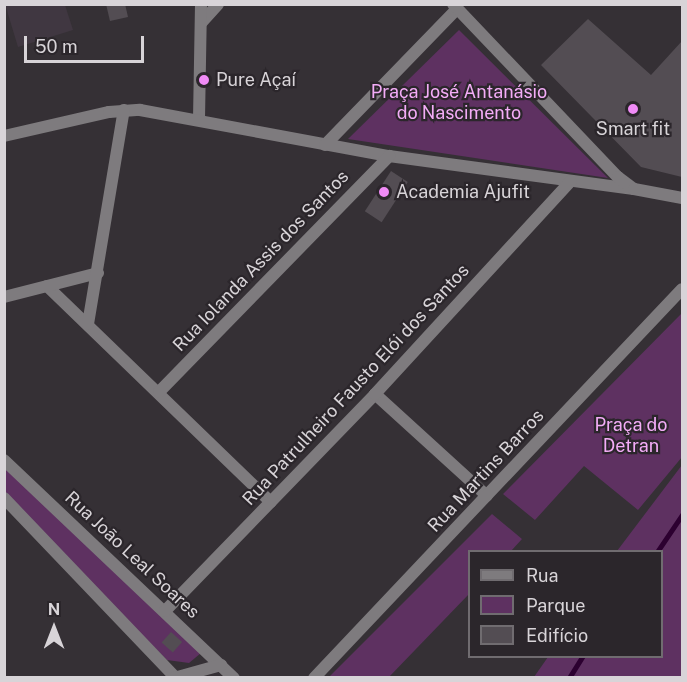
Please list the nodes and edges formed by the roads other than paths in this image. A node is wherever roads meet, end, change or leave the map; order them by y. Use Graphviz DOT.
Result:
graph roads {
  1 [pos="201,4"];
  2 [pos="218,4"];
  3 [pos="455,7"];
  4 [pos="202,22"];
  5 [pos="124,110"];
  6 [pos="199,120"];
  7 [pos="4,136"];
  8 [pos="325,145"];
  9 [pos="389,156"];
  10 [pos="571,181"];
  11 [pos="634,189"];
  12 [pos="682,198"];
  13 [pos="98,273"];
  14 [pos="47,286"];
  15 [pos="682,289"];
  16 [pos="4,297"];
  17 [pos="88,324"];
  18 [pos="159,392"];
  19 [pos="375,394"];
  20 [pos="4,460"];
  21 [pos="487,496"];
  22 [pos="4,498"];
  23 [pos="271,502"];
  24 [pos="165,611"];
  25 [pos="221,665"];
  26 [pos="174,677"];
  27 [pos="234,678"];
  28 [pos="314,678"];
  1 -- 4 [label="street"];
  2 -- 4 [label="street"];
  3 -- 8 [label="street"];
  3 -- 11 [label="street"];
  4 -- 6 [label="street"];
  5 -- 6 [label="street"];
  5 -- 7 [label="street"];
  5 -- 13 [label="street"];
  6 -- 8 [label="street"];
  8 -- 9 [label="street"];
  9 -- 10 [label="street"];
  9 -- 18 [label="street, Rua Iolanda Assis dos Santos"];
  10 -- 11 [label="street"];
  10 -- 19 [label="street, Rua Patrulheiro Fausto Elói dos Santos"];
  11 -- 12 [label="street"];
  13 -- 14 [label="street"];
  13 -- 17 [label="street"];
  14 -- 16 [label="street"];
  14 -- 17 [label="street"];
  15 -- 21 [label="street, Rua Martins Barros"];
  17 -- 18 [label="street"];
  18 -- 23 [label="street"];
  19 -- 21 [label="street"];
  19 -- 23 [label="street, Rua Patrulheiro Fausto Elói dos Santos"];
  20 -- 24 [label="street, Rua João Leal Soares"];
  21 -- 28 [label="street, Rua Martins Barros"];
  22 -- 26 [label="street"];
  23 -- 24 [label="street, Rua Patrulheiro Fausto Elói dos Santos"];
  24 -- 25 [label="street, Rua João Leal Soares"];
  25 -- 26 [label="street"];
  25 -- 27 [label="street, Rua João Leal Soares"];
}
